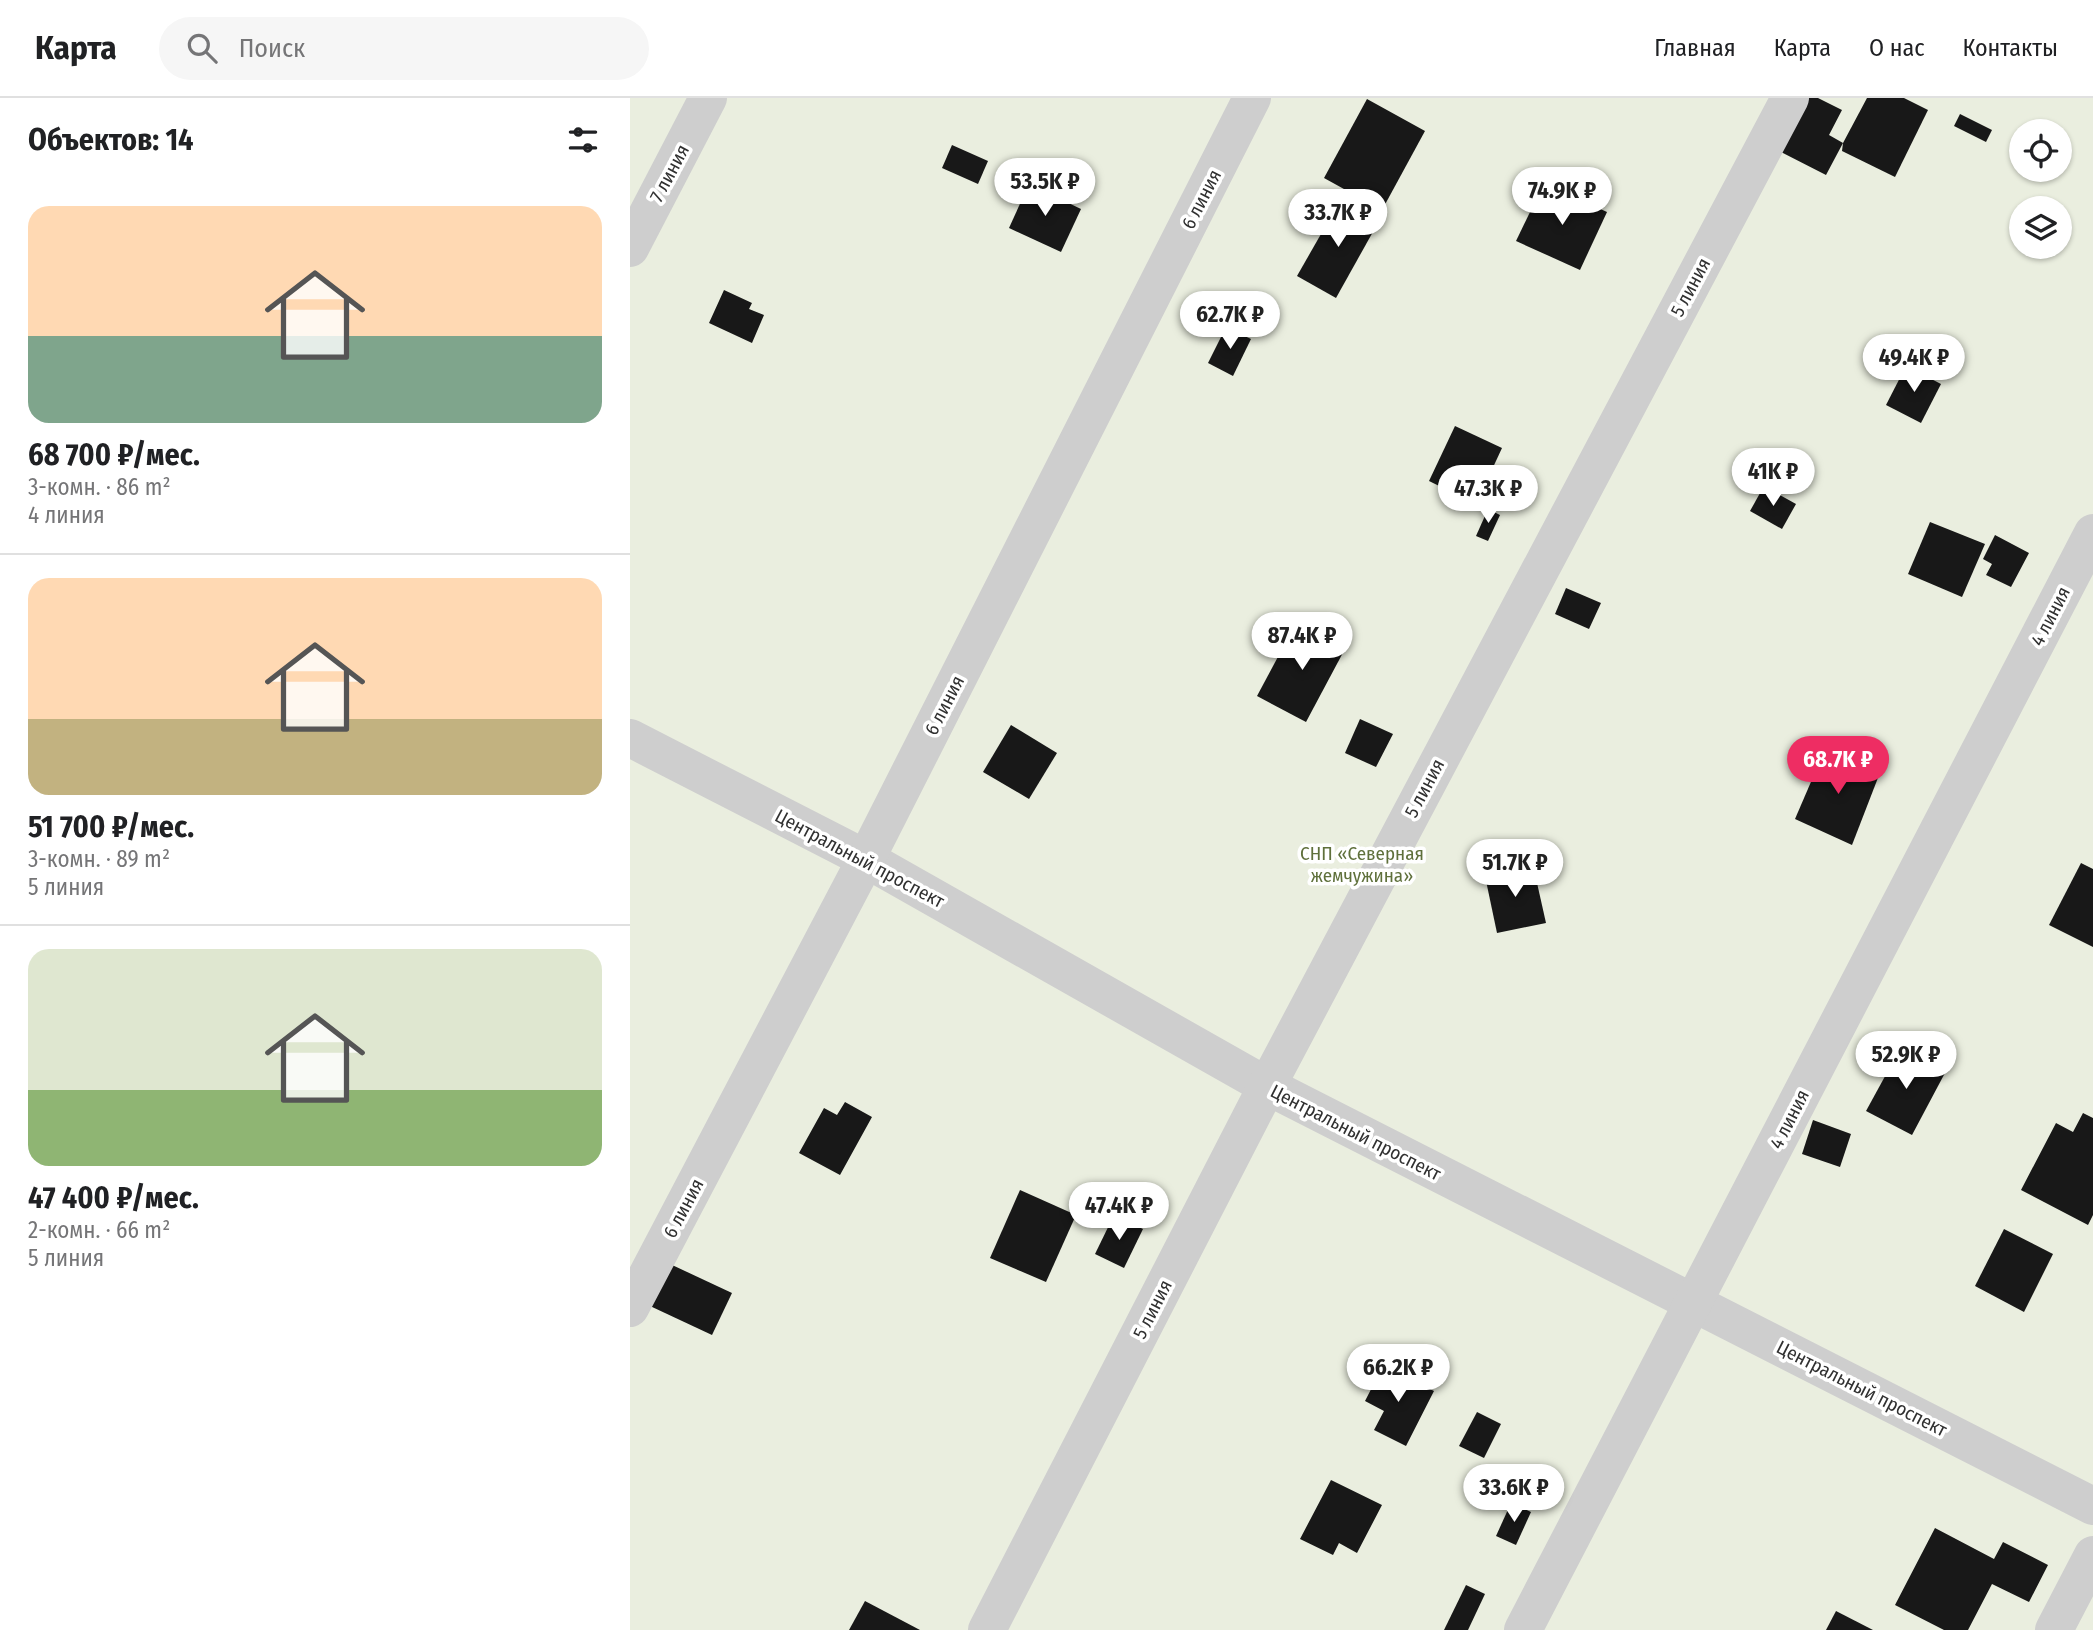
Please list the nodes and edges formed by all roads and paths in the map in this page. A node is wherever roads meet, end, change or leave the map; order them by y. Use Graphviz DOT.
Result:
graph roads {
  1 [pos="708,98"];
  2 [pos="1252,98"];
  3 [pos="1790,98"];
  4 [pos="630,248"];
  5 [pos="2093,533"];
  6 [pos="630,737"];
  7 [pos="866,859"];
  8 [pos="1267,1086"];
  9 [pos="1693,1303"];
  10 [pos="630,1308"];
  11 [pos="2093,1506"];
  12 [pos="2093,1555"];
  13 [pos="987,1630"];
  14 [pos="1523,1630"];
  15 [pos="2054,1630"];
  1 -- 4 [label="street, 7 линия"];
  2 -- 7 [label="street, 6 линия"];
  3 -- 8 [label="street, 5 линия"];
  5 -- 9 [label="street, 4 линия"];
  6 -- 7 [label="street, Центральный проспект"];
  7 -- 8 [label="street, Центральный проспект"];
  7 -- 10 [label="street, 6 линия"];
  8 -- 9 [label="street, Центральный проспект"];
  8 -- 13 [label="street, 5 линия"];
  9 -- 11 [label="street, Центральный проспект"];
  9 -- 14 [label="street, 4 линия"];
  12 -- 15 [label="street"];
}
